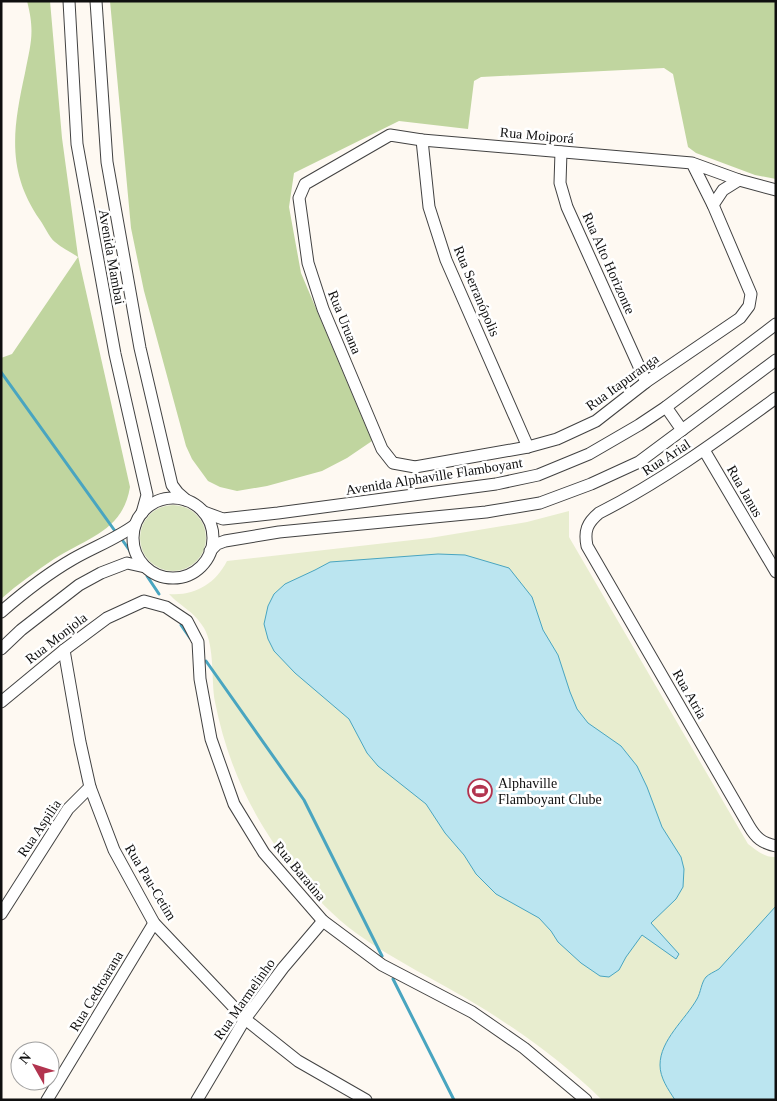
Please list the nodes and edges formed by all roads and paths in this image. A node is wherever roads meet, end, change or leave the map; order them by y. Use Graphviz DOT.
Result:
graph roads {
  1 [pos="69,1"];
  2 [pos="96,1"];
  3 [pos="422,140"];
  4 [pos="561,152"];
  5 [pos="692,163"];
  6 [pos="739,180"];
  7 [pos="305,184"];
  8 [pos="776,190"];
  9 [pos="714,205"];
  10 [pos="776,324"];
  11 [pos="776,360"];
  12 [pos="646,382"];
  13 [pos="776,398"];
  14 [pos="666,407"];
  15 [pos="682,430"];
  16 [pos="528,447"];
  17 [pos="704,450"];
  18 [pos="393,463"];
  19 [pos="186,500"];
  20 [pos="204,512"];
  21 [pos="142,513"];
  22 [pos="135,526"];
  23 [pos="587,546"];
  24 [pos="210,551"];
  25 [pos="145,567"];
  26 [pos="776,572"];
  27 [pos="1,612"];
  28 [pos="107,618"];
  29 [pos="1,648"];
  30 [pos="64,650"];
  31 [pos="1,702"];
  32 [pos="90,788"];
  33 [pos="776,846"];
  34 [pos="1,914"];
  35 [pos="322,922"];
  36 [pos="154,923"];
  37 [pos="245,1019"];
  38 [pos="579,1098"];
  39 [pos="47,1100"];
  40 [pos="198,1100"];
  41 [pos="366,1100"];
  1 -- 21 [label="street, Avenida Mambai"];
  2 -- 19 [label="street, Avenida Mambai"];
  3 -- 4 [label="street, Rua Moiporá"];
  3 -- 7 [label="street, Rua Moiporá"];
  3 -- 16 [label="street, Rua Serranópolis"];
  4 -- 5 [label="street, Rua Moiporá"];
  4 -- 12 [label="street, Rua Alto Horizonte"];
  5 -- 6 [label="street, Rua Moiporá"];
  5 -- 9 [label="street"];
  6 -- 8 [label="street, Rua Moiporá"];
  6 -- 9 [label="street"];
  7 -- 18 [label="street, Rua Uruana"];
  9 -- 12 [label="street, Rua Itapuranga"];
  10 -- 14 [label="street, Avenida Alphaville Flamboyant"];
  11 -- 15 [label="street"];
  12 -- 16 [label="street, Rua Itapuranga"];
  13 -- 17 [label="street, Rua Arial"];
  14 -- 15 [label="street"];
  14 -- 20 [label="street, Avenida Alphaville Flamboyant"];
  15 -- 24 [label="street"];
  16 -- 18 [label="street, Rua Itapuranga"];
  17 -- 23 [label="street, Rua Arial"];
  17 -- 26 [label="street, Rua Janus"];
  19 -- 20 [label="street"];
  19 -- 21 [label="street"];
  20 -- 24 [label="street"];
  21 -- 22 [label="street"];
  22 -- 25 [label="street"];
  22 -- 27 [label="street"];
  23 -- 33 [label="street, Rua Atria"];
  24 -- 25 [label="street"];
  25 -- 29 [label="street"];
  28 -- 30 [label="street, Rua Monjola"];
  28 -- 35 [label="street, Rua Baraúna"];
  30 -- 31 [label="street, Rua Monjola"];
  30 -- 32 [label="street, Rua Pau-Cetim"];
  32 -- 34 [label="street, Rua Aspilia"];
  32 -- 36 [label="street, Rua Pau-Cetim"];
  35 -- 37 [label="street, Rua Marmelinho"];
  35 -- 38 [label="street, Rua Baraúna"];
  36 -- 37 [label="street, Rua Pau-Cetim"];
  36 -- 39 [label="street, Rua Cedroarana"];
  37 -- 40 [label="street, Rua Marmelinho"];
  37 -- 41 [label="street, Rua Pau-Cetim"];
}
